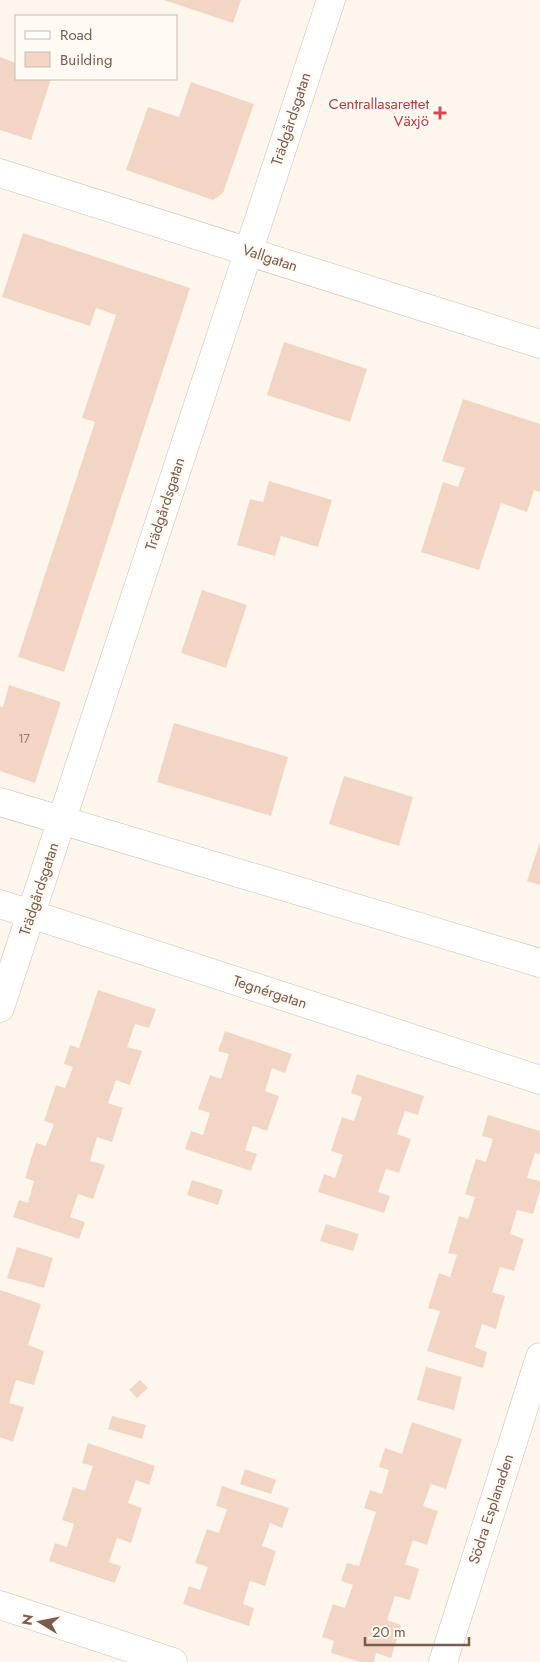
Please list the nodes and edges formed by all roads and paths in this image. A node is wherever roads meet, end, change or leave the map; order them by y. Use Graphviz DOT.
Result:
graph roads {
  1 [pos="330,0"];
  2 [pos="0,174"];
  3 [pos="248,251"];
  4 [pos="540,344"];
  5 [pos="0,802"];
  6 [pos="60,821"];
  7 [pos="0,904"];
  8 [pos="32,915"];
  9 [pos="540,963"];
  10 [pos="0,1008"];
  11 [pos="540,1080"];
  12 [pos="540,1356"];
  13 [pos="0,1605"];
  14 [pos="173,1662"];
  15 [pos="443,1662"];
  1 -- 3 [label="street, Trädgårdsgatan"];
  2 -- 3 [label="street, Vallgatan"];
  3 -- 4 [label="street, Vallgatan"];
  3 -- 6 [label="street, Trädgårdsgatan"];
  5 -- 6 [label="street"];
  6 -- 8 [label="street, Trädgårdsgatan"];
  6 -- 9 [label="street"];
  7 -- 8 [label="street, Tegnérgatan"];
  8 -- 10 [label="street, Trädgårdsgatan"];
  8 -- 11 [label="street, Tegnérgatan"];
  12 -- 15 [label="street, Södra Esplanaden"];
  13 -- 14 [label="street"];
}
